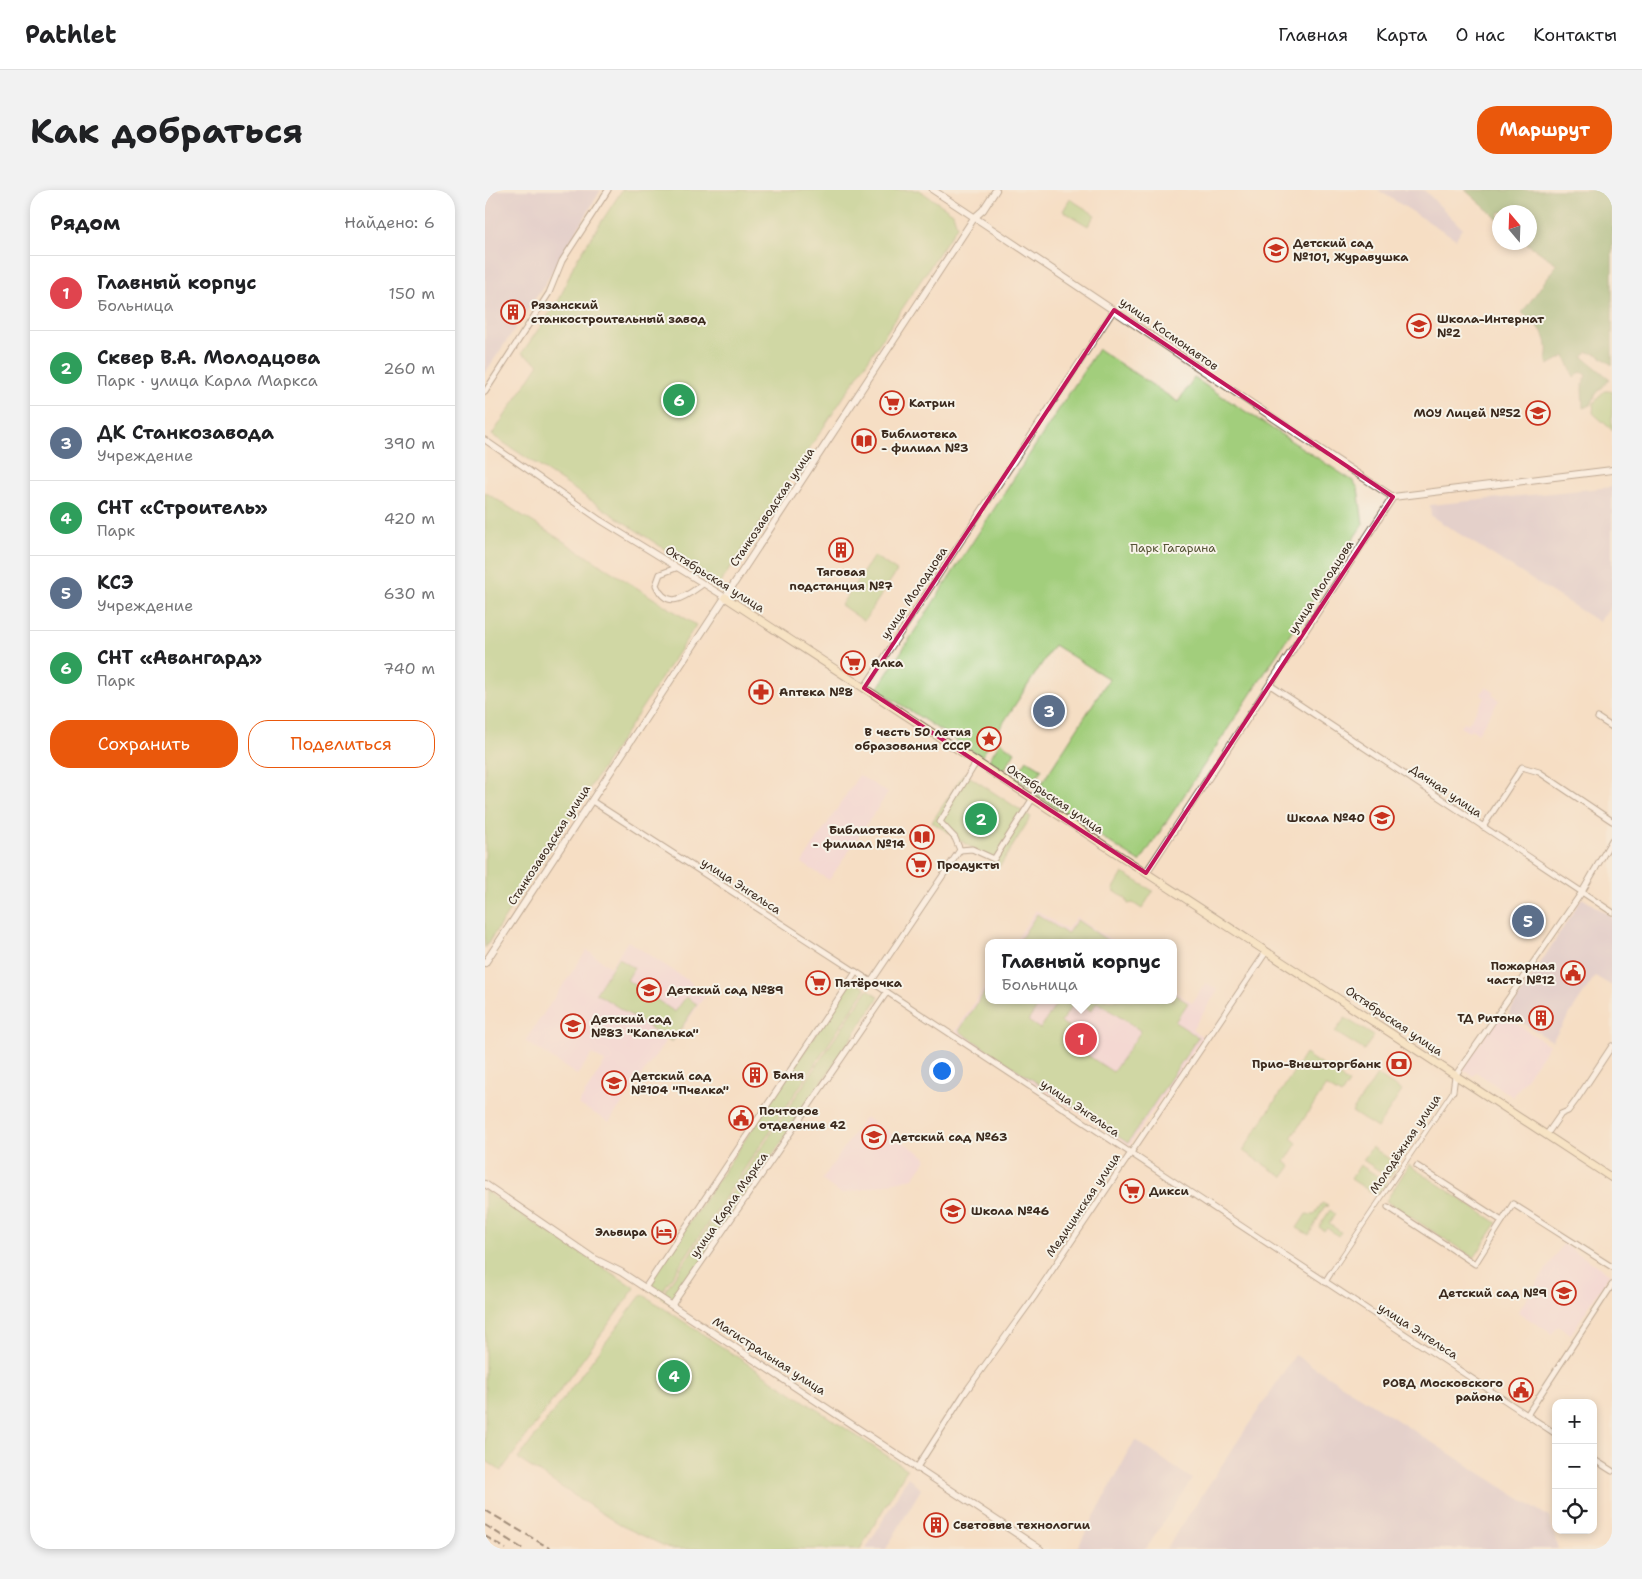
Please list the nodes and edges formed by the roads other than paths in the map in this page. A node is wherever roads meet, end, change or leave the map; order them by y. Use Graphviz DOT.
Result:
graph roads {
  1 [pos="608,190"];
  2 [pos="933,190"];
  3 [pos="996,190"];
  4 [pos="974,218"];
  5 [pos="1114,310"];
  6 [pos="485,392"];
  7 [pos="485,440"];
  8 [pos="1612,470"];
  9 [pos="1393,497"];
  10 [pos="675,568"];
  11 [pos="703,584"];
  12 [pos="725,597"];
  13 [pos="1270,685"];
  14 [pos="865,688"];
  15 [pos="1599,718"];
  16 [pos="1612,727"];
  17 [pos="977,761"];
  18 [pos="1033,798"];
  19 [pos="591,801"];
  20 [pos="1612,821"];
  21 [pos="1483,827"];
  22 [pos="1612,840"];
  23 [pos="960,850"];
  24 [pos="1146,873"];
  25 [pos="1582,892"];
  26 [pos="1612,912"];
  27 [pos="1266,952"];
  28 [pos="485,963"];
  29 [pos="856,972"];
  30 [pos="871,982"];
  31 [pos="887,992"];
  32 [pos="1612,1046"];
  33 [pos="1455,1076"];
  34 [pos="1453,1091"];
  35 [pos="1547,1134"];
  36 [pos="1130,1153"];
  37 [pos="1417,1166"];
  38 [pos="1612,1178"];
  39 [pos="485,1184"];
  40 [pos="1388,1207"];
  41 [pos="1502,1221"];
  42 [pos="1612,1267"];
  43 [pos="1330,1274"];
  44 [pos="1325,1282"];
  45 [pos="1612,1285"];
  46 [pos="645,1288"];
  47 [pos="672,1305"];
  48 [pos="1527,1415"];
  49 [pos="1552,1431"];
  50 [pos="1597,1462"];
  51 [pos="916,1469"];
  52 [pos="1612,1472"];
  53 [pos="1039,1549"];
  1 -- 6 [label="street"];
  2 -- 4 [label="street, улица Космонавтов"];
  3 -- 4 [label="street, Станкозаводская улица"];
  4 -- 5 [label="street, улица Космонавтов"];
  4 -- 12 [label="street, Станкозаводская улица"];
  5 -- 9 [label="street, улица Космонавтов"];
  5 -- 14 [label="street, улица Молодцова"];
  7 -- 10 [label="street, Октябрьская улица"];
  8 -- 9 [label="street"];
  9 -- 13 [label="street, улица Молодцова"];
  10 -- 11 [label="street, Октябрьская улица"];
  10 -- 11 [label="street"];
  11 -- 12 [label="street, Октябрьская улица"];
  12 -- 14 [label="main road, Октябрьская улица"];
  12 -- 19 [label="street, Станкозаводская улица"];
  13 -- 21 [label="street, Дачная улица"];
  13 -- 24 [label="street, улица Молодцова"];
  14 -- 17 [label="main road, Октябрьская улица"];
  15 -- 16 [label="street"];
  17 -- 18 [label="main road, Октябрьская улица"];
  17 -- 23 [label="street"];
  18 -- 23 [label="street"];
  18 -- 24 [label="main road, Октябрьская улица"];
  19 -- 28 [label="street, Станкозаводская улица"];
  19 -- 29 [label="street, улица Энгельса"];
  20 -- 21 [label="street"];
  21 -- 25 [label="street, Дачная улица"];
  22 -- 25 [label="street, Молодёжная улица"];
  23 -- 30 [label="street"];
  24 -- 27 [label="main road, Октябрьская улица"];
  25 -- 26 [label="street, Дачная улица"];
  25 -- 33 [label="street, Молодёжная улица"];
  27 -- 33 [label="main road, Октябрьская улица"];
  27 -- 36 [label="street, Медицинская улица"];
  29 -- 30 [label="street, улица Энгельса"];
  29 -- 46 [label="street, улица Карла Маркса"];
  30 -- 31 [label="street, улица Энгельса"];
  31 -- 36 [label="street, улица Энгельса"];
  31 -- 47 [label="street, улица Карла Маркса"];
  32 -- 35 [label="street"];
  33 -- 34 [label="street, Молодёжная улица"];
  33 -- 35 [label="main road, Октябрьская улица"];
  34 -- 43 [label="street, Молодёжная улица"];
  35 -- 38 [label="main road, Октябрьская улица"];
  36 -- 44 [label="street, улица Энгельса"];
  36 -- 51 [label="street, Медицинская улица"];
  37 -- 41 [label="street"];
  39 -- 46 [label="street, Магистральная улица"];
  40 -- 41 [label="street"];
  41 -- 42 [label="street"];
  43 -- 44 [label="street, Молодёжная улица"];
  44 -- 48 [label="street, улица Энгельса"];
  45 -- 48 [label="street"];
  46 -- 47 [label="street, Магистральная улица"];
  47 -- 51 [label="street, Магистральная улица"];
  48 -- 49 [label="street, улица Энгельса"];
  50 -- 52 [label="street"];
  51 -- 53 [label="street, Магистральная улица"];
}
